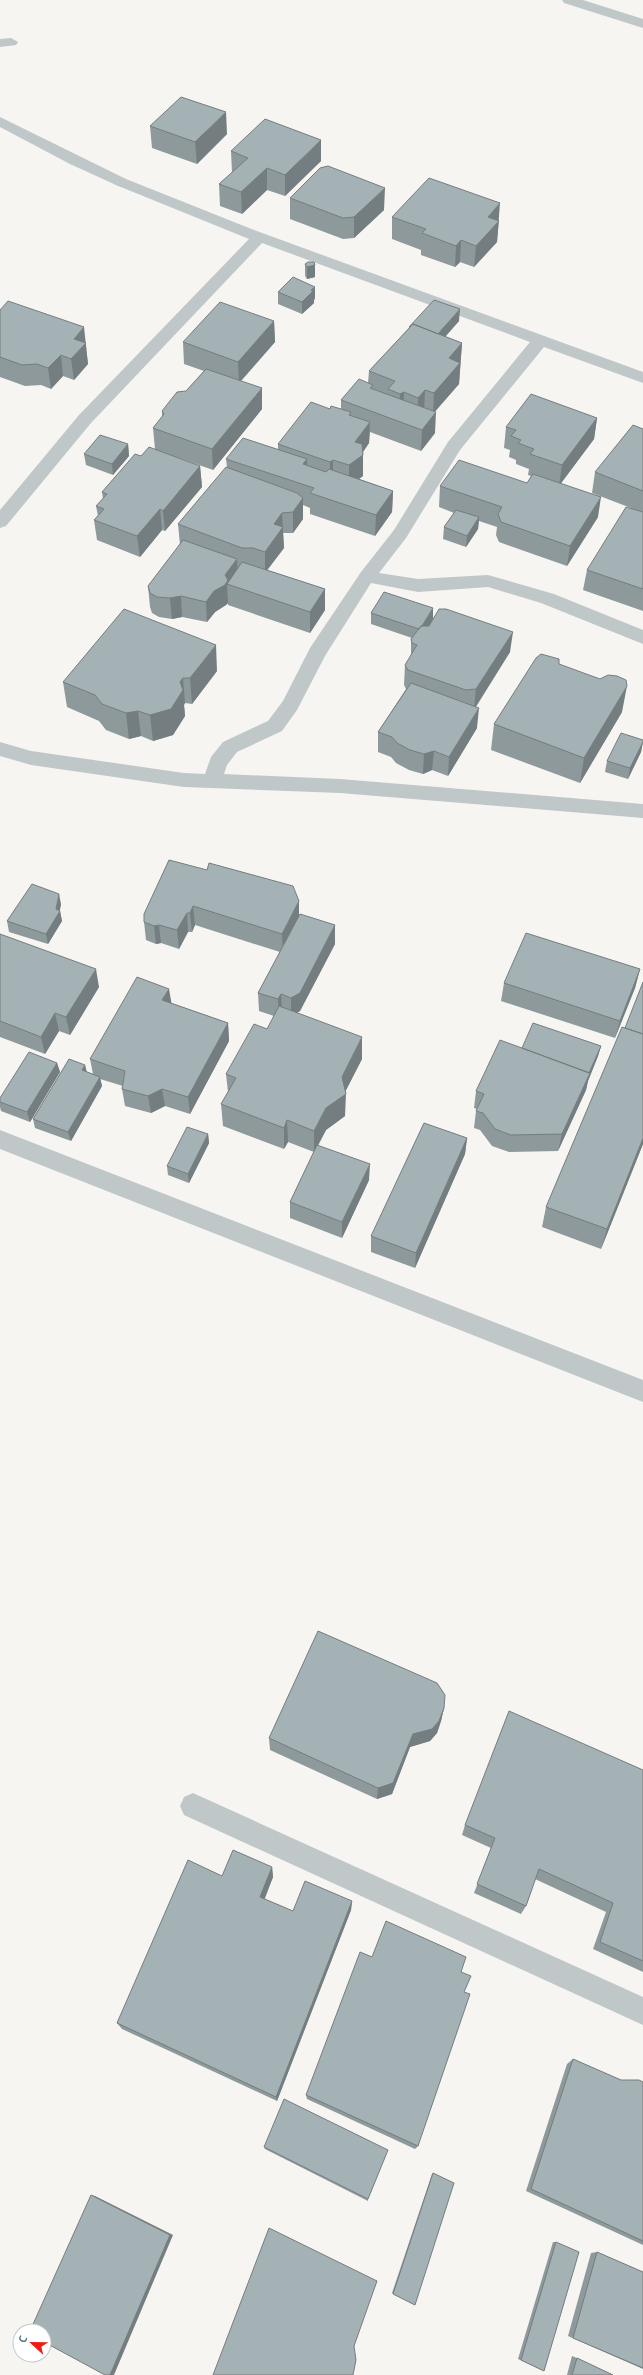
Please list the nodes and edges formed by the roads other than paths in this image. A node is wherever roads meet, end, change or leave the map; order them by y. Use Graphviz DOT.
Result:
graph roads {
  1 [pos="569,0"];
  2 [pos="643,24"];
  3 [pos="0,121"];
  4 [pos="259,237"];
  5 [pos="541,340"];
  6 [pos="643,378"];
  7 [pos="0,522"];
  8 [pos="367,576"];
  9 [pos="643,637"];
  10 [pos="0,749"];
  11 [pos="212,781"];
  12 [pos="643,811"];
  13 [pos="0,1139"];
  14 [pos="643,1391"];
  15 [pos="193,1806"];
  16 [pos="643,2011"];
  1 -- 2 [label="street"];
  3 -- 4 [label="street"];
  4 -- 5 [label="street"];
  4 -- 7 [label="street"];
  5 -- 6 [label="street"];
  5 -- 8 [label="street"];
  8 -- 9 [label="street"];
  8 -- 11 [label="street"];
  10 -- 11 [label="street"];
  11 -- 12 [label="street"];
  13 -- 14 [label="street"];
  15 -- 16 [label="street"];
}
